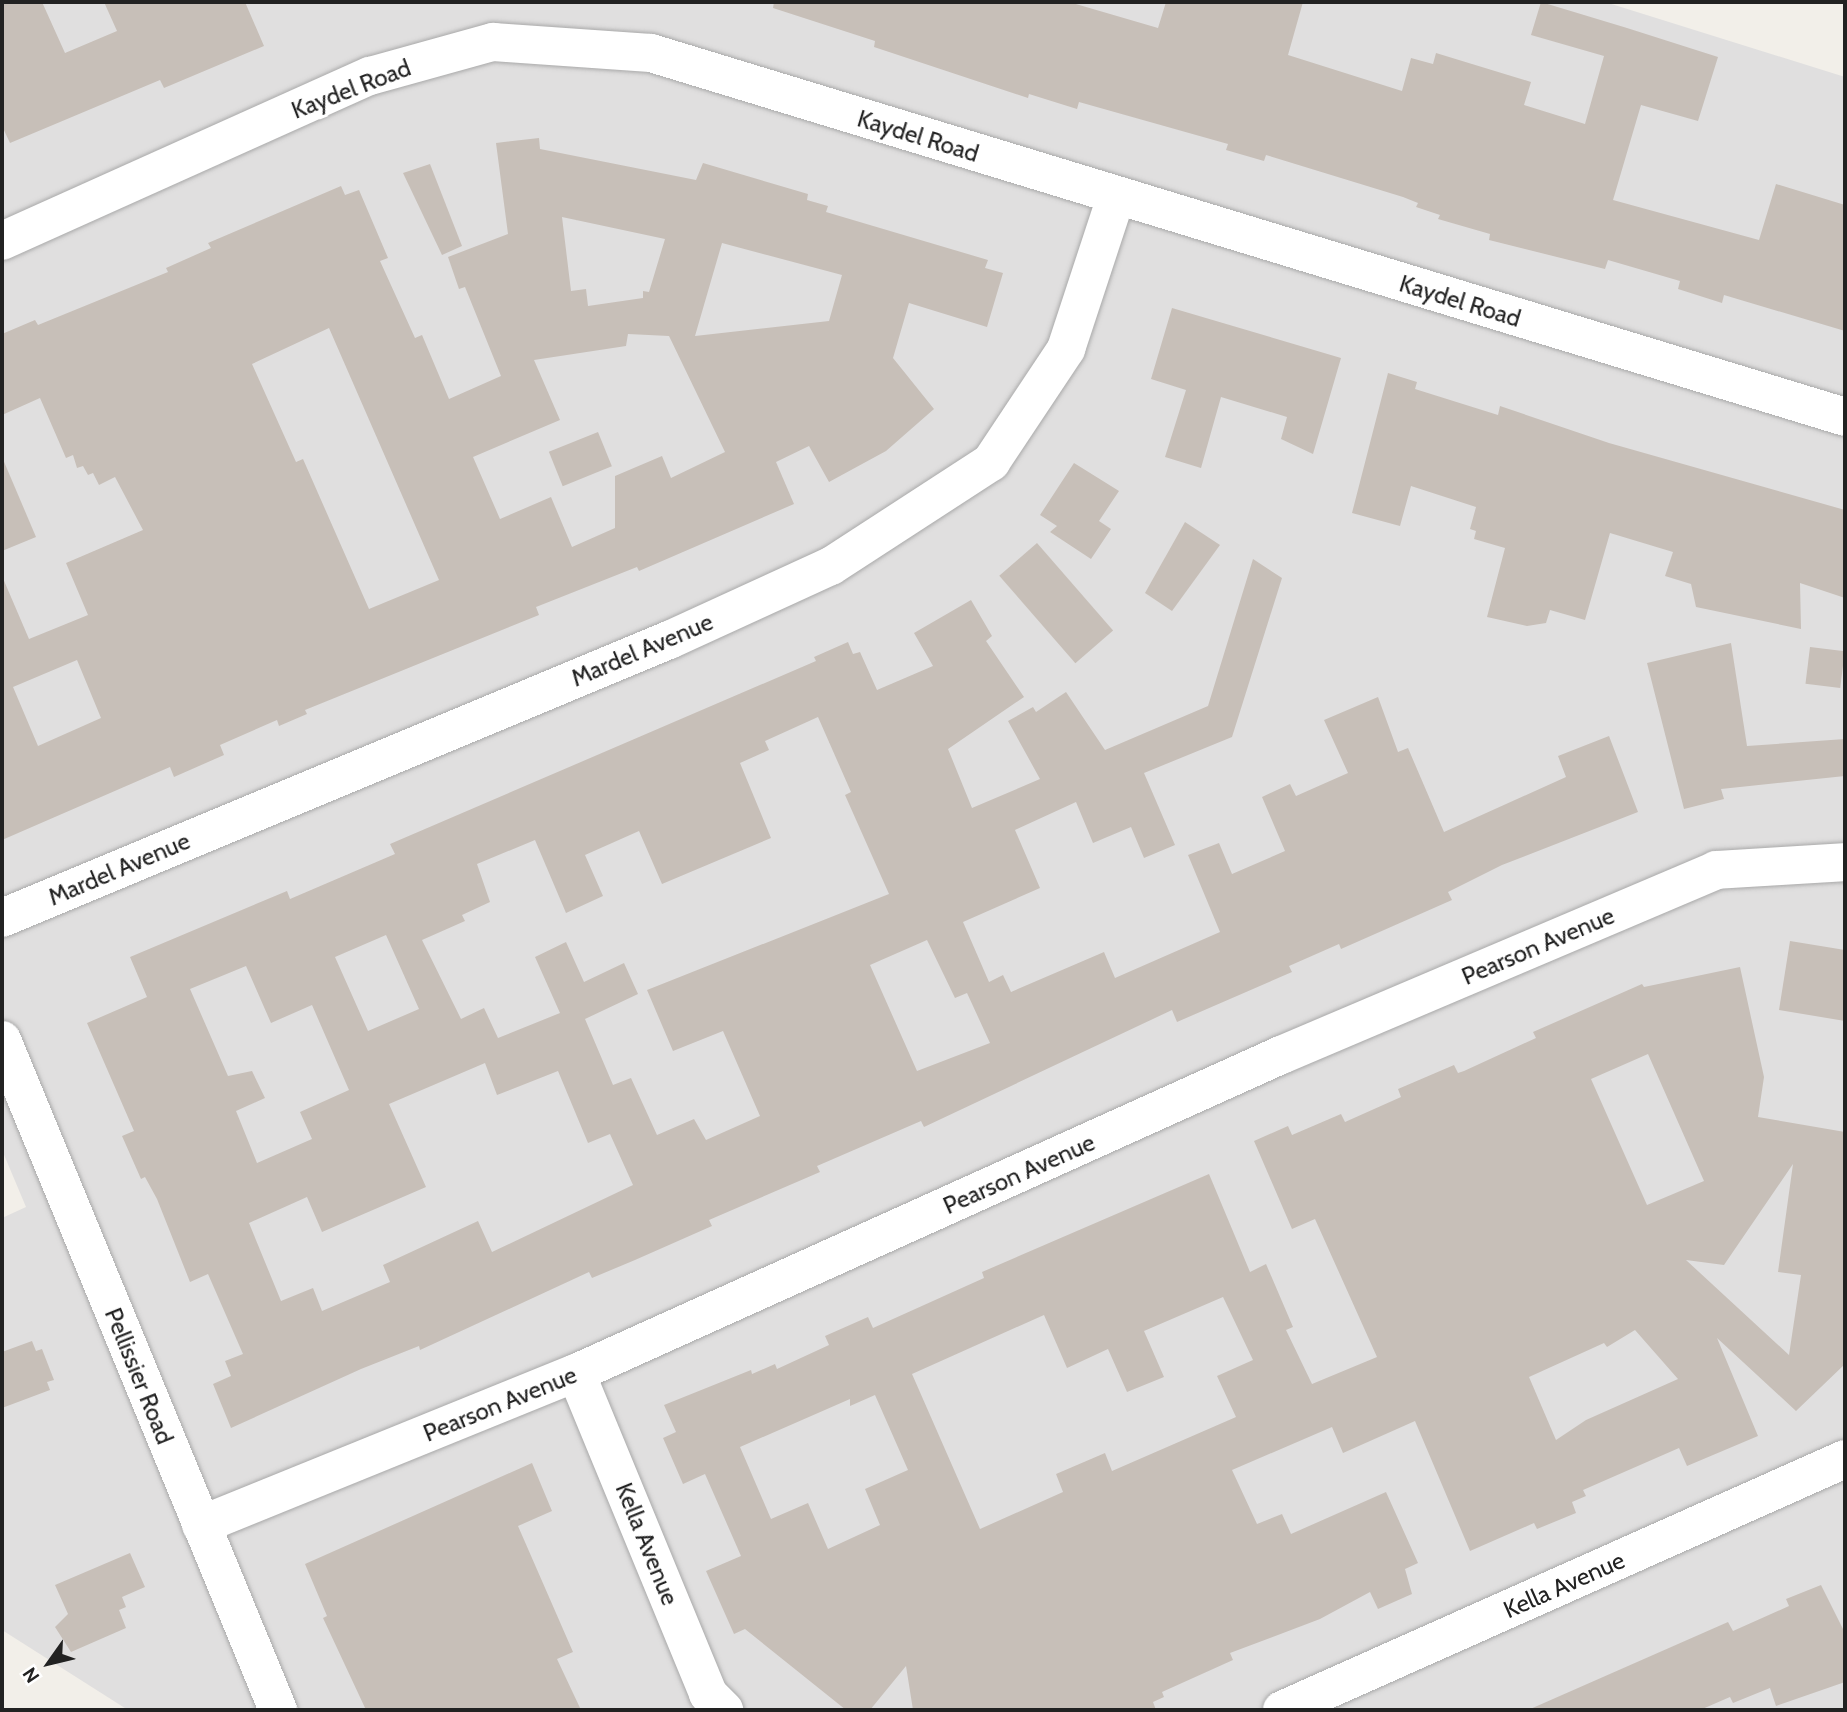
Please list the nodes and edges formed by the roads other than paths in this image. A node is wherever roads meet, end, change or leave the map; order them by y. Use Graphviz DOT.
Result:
graph roads {
  1 [pos="1116,197"];
  2 [pos="2,241"];
  3 [pos="1845,417"];
  4 [pos="1845,862"];
  5 [pos="2,918"];
  6 [pos="2,1040"];
  7 [pos="576,1373"];
  8 [pos="1845,1459"];
  9 [pos="201,1525"];
  10 [pos="278,1710"];
  11 [pos="724,1710"];
  12 [pos="1282,1710"];
  1 -- 2 [label="street, Kaydel Road"];
  1 -- 3 [label="street, Kaydel Road"];
  1 -- 5 [label="street, Mardel Avenue"];
  4 -- 7 [label="street, Pearson Avenue"];
  6 -- 9 [label="street, Pellissier Road"];
  7 -- 9 [label="street, Pearson Avenue"];
  7 -- 11 [label="street, Kella Avenue"];
  8 -- 12 [label="street, Kella Avenue"];
  9 -- 10 [label="street, Pellissier Road"];
}
